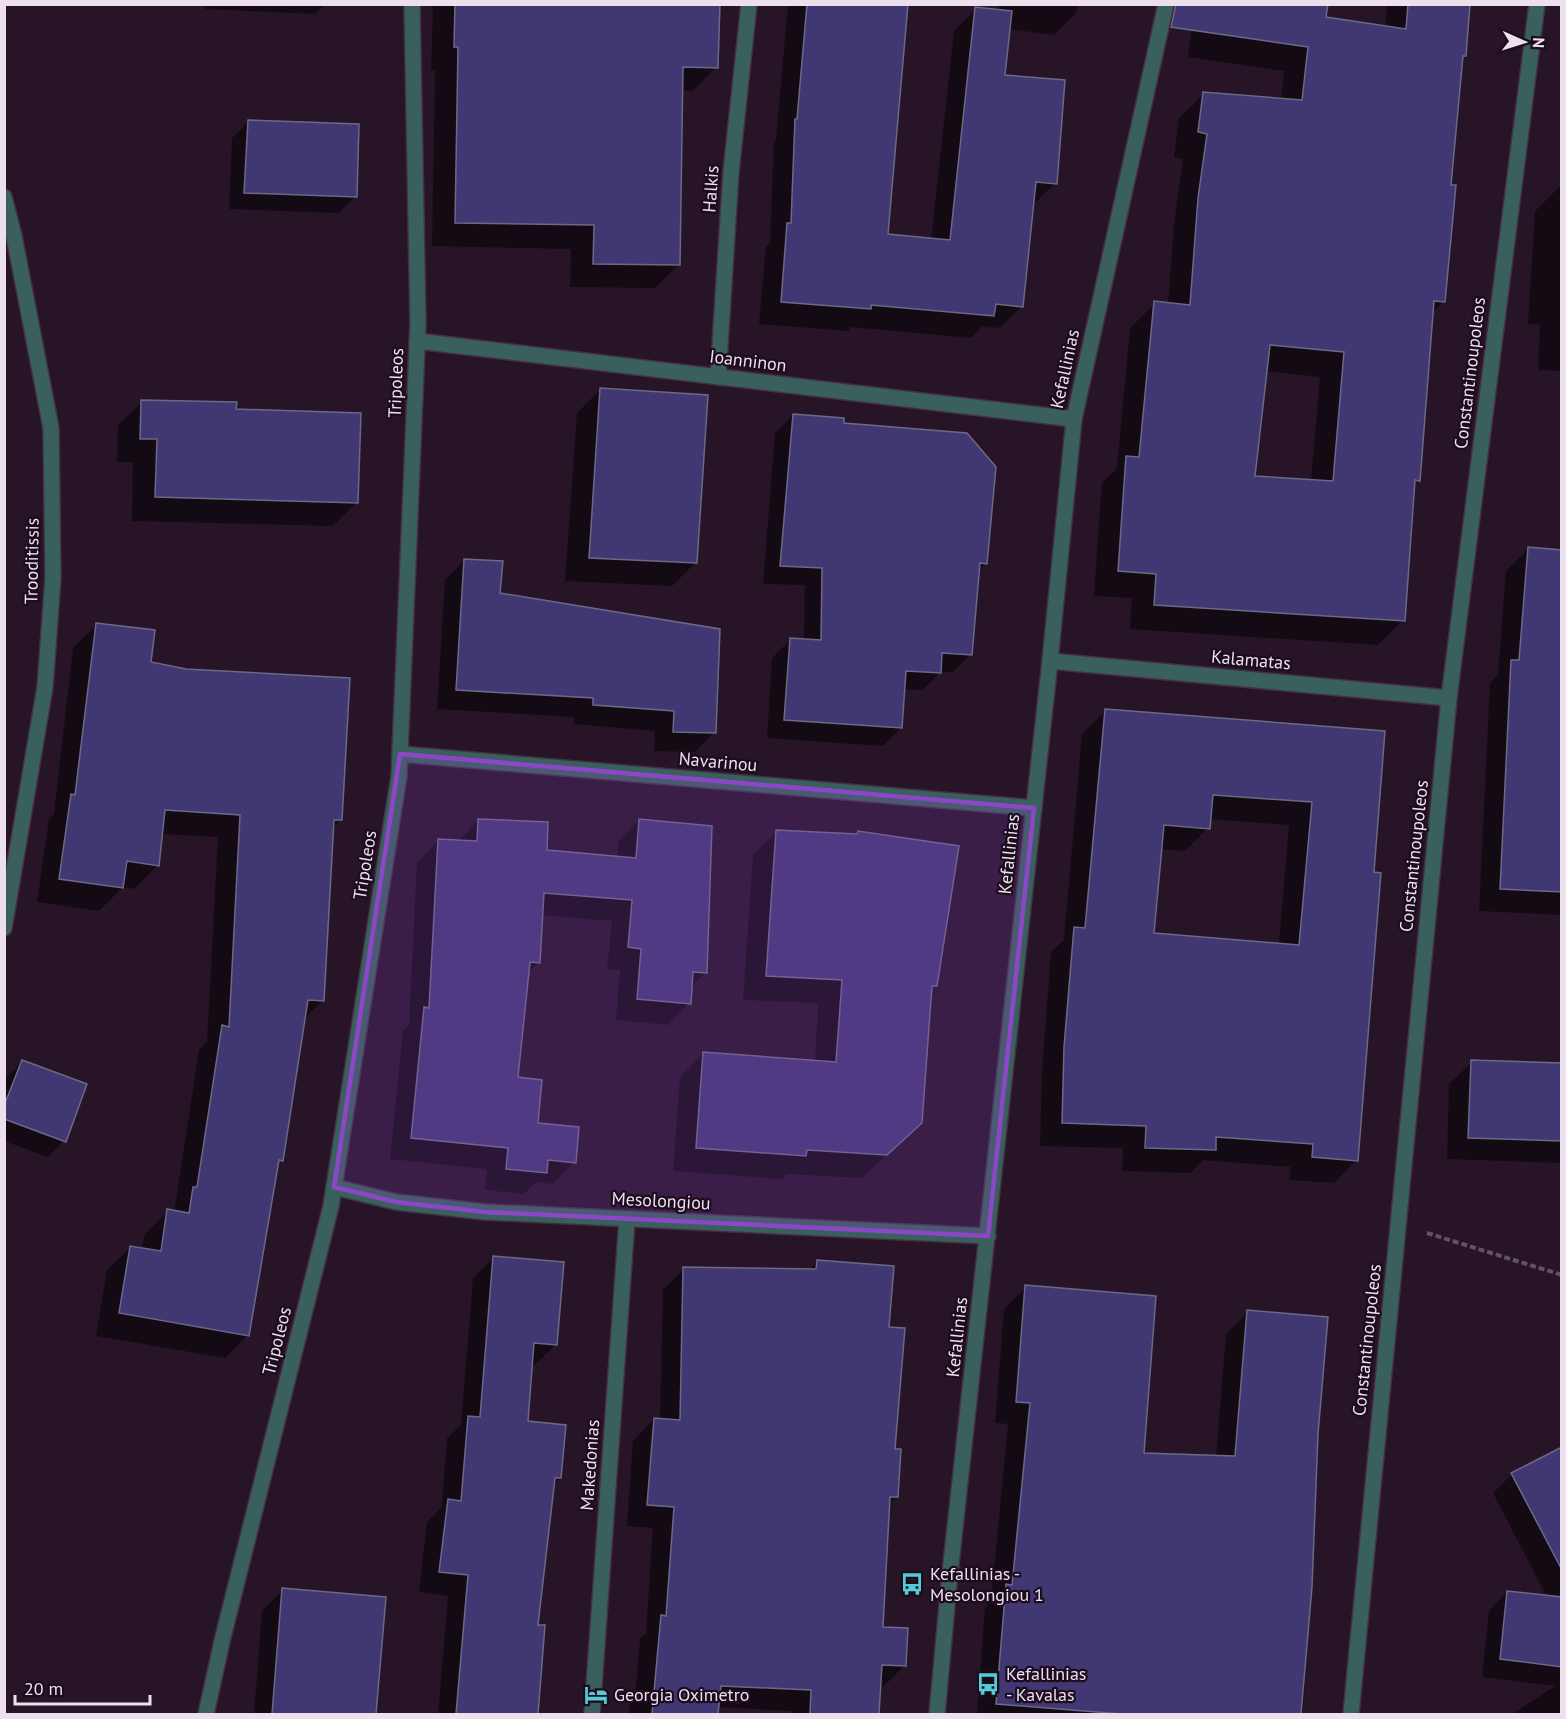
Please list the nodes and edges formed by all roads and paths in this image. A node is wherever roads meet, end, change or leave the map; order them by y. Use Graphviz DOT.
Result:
graph roads {
  1 [pos="412,4"];
  2 [pos="749,4"];
  3 [pos="1166,4"];
  4 [pos="1537,4"];
  5 [pos="4,197"];
  6 [pos="417,341"];
  7 [pos="718,377"];
  8 [pos="1074,419"];
  9 [pos="1050,661"];
  10 [pos="1449,698"];
  11 [pos="400,754"];
  12 [pos="1034,808"];
  13 [pos="4,928"];
  14 [pos="334,1187"];
  15 [pos="627,1219"];
  16 [pos="1398,1224"];
  17 [pos="987,1236"];
  18 [pos="1562,1275"];
  19 [pos="206,1714"];
  20 [pos="592,1714"];
  21 [pos="937,1714"];
  22 [pos="1351,1714"];
  1 -- 6 [label="street, Tripoleos"];
  2 -- 7 [label="street, Halkis"];
  3 -- 8 [label="street, Kefallinias"];
  4 -- 10 [label="street, Constantinoupoleos"];
  5 -- 13 [label="street, Trooditissis"];
  6 -- 7 [label="street, Ioanninon"];
  6 -- 11 [label="street, Tripoleos"];
  7 -- 8 [label="street, Ioanninon"];
  8 -- 9 [label="street, Kefallinias"];
  9 -- 10 [label="street, Kalamatas"];
  9 -- 12 [label="street, Kefallinias"];
  10 -- 16 [label="street, Constantinoupoleos"];
  11 -- 12 [label="street, Navarinou"];
  11 -- 14 [label="street, Tripoleos"];
  12 -- 17 [label="street, Kefallinias"];
  14 -- 15 [label="street, Mesolongiou"];
  14 -- 19 [label="street, Tripoleos"];
  15 -- 17 [label="street, Mesolongiou"];
  15 -- 20 [label="street, Makedonias"];
  16 -- 18 [label="path"];
  16 -- 22 [label="street, Constantinoupoleos"];
  17 -- 21 [label="street, Kefallinias"];
}
